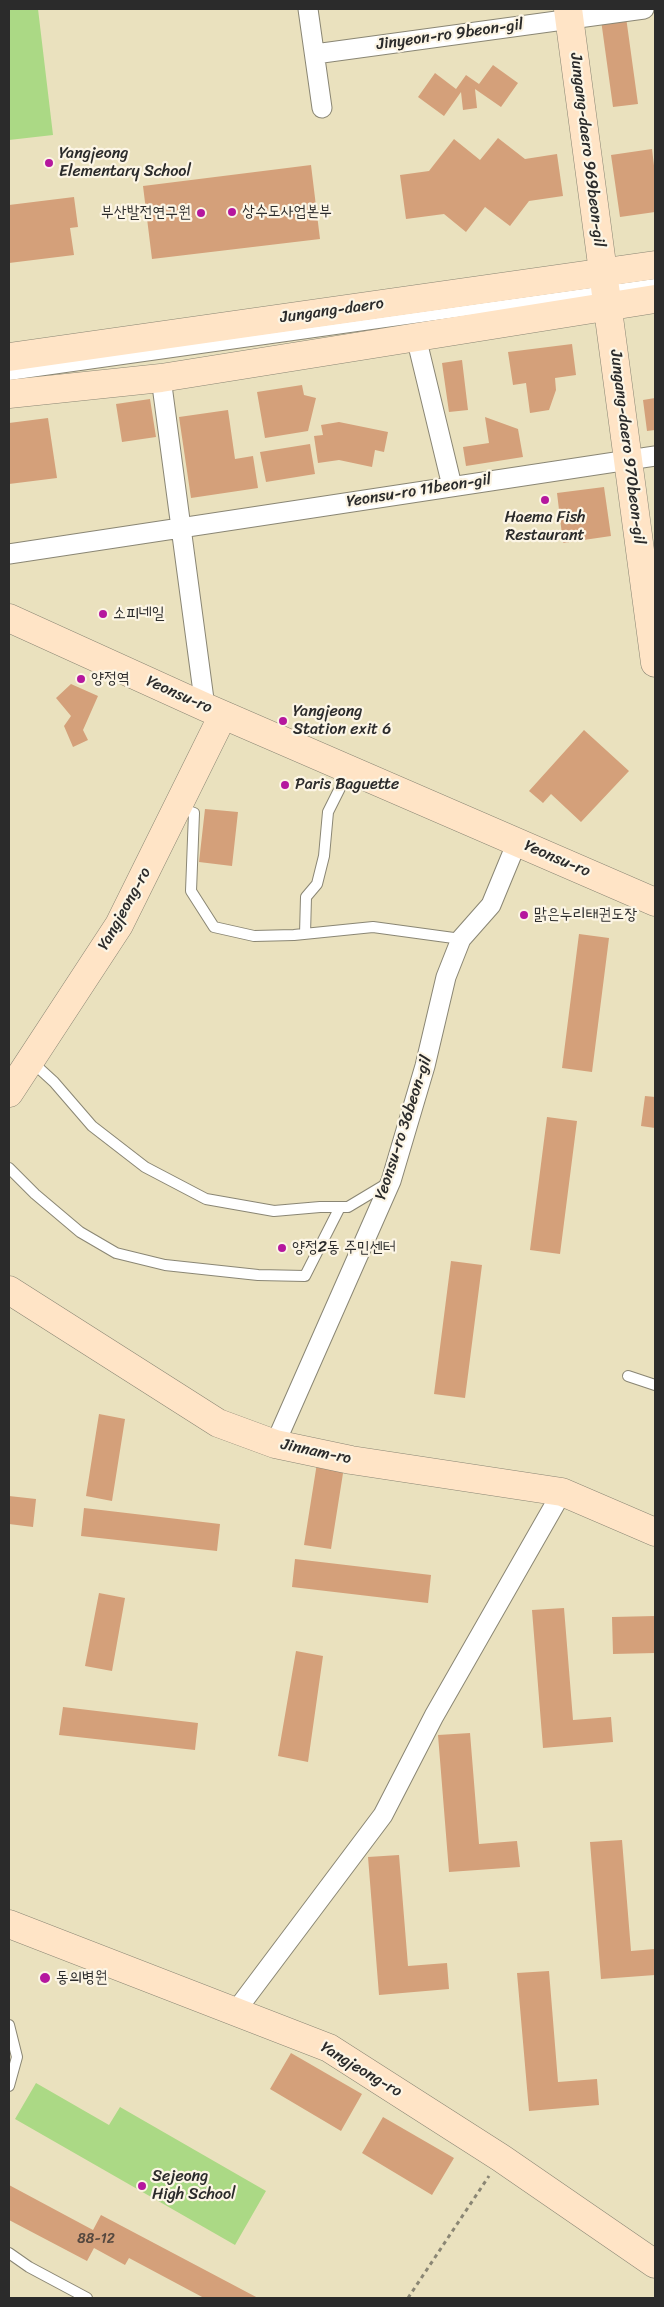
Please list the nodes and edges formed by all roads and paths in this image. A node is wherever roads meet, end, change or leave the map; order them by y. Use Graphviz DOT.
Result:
graph roads {
  1 [pos="308,9"];
  2 [pos="644,9"];
  3 [pos="569,14"];
  4 [pos="315,54"];
  5 [pos="322,108"];
  6 [pos="655,265"];
  7 [pos="655,284"];
  8 [pos="606,289"];
  9 [pos="655,299"];
  10 [pos="416,337"];
  11 [pos="9,357"];
  12 [pos="9,375"];
  13 [pos="161,378"];
  14 [pos="9,394"];
  15 [pos="655,456"];
  16 [pos="628,460"];
  17 [pos="452,486"];
  18 [pos="182,527"];
  19 [pos="9,554"];
  20 [pos="649,566"];
  21 [pos="9,618"];
  22 [pos="655,663"];
  23 [pos="214,711"];
  24 [pos="350,770"];
  25 [pos="178,807"];
  26 [pos="517,842"];
  27 [pos="655,902"];
  28 [pos="305,934"];
  29 [pos="461,939"];
  30 [pos="30,1060"];
  31 [pos="9,1094"];
  32 [pos="9,1168"];
  33 [pos="391,1181"];
  34 [pos="340,1207"];
  35 [pos="9,1290"];
  36 [pos="628,1376"];
  37 [pos="655,1386"];
  38 [pos="274,1444"];
  39 [pos="562,1492"];
  40 [pos="655,1532"];
  41 [pos="9,1924"];
  42 [pos="235,2012"];
  43 [pos="9,2025"];
  44 [pos="9,2086"];
  45 [pos="501,2158"];
  46 [pos="9,2253"];
  47 [pos="655,2264"];
  48 [pos="87,2298"];
  49 [pos="408,2298"];
  1 -- 4 [label="street"];
  2 -- 3 [label="street, Jinyeon-ro 9beon-gil"];
  3 -- 4 [label="street, Jinyeon-ro 9beon-gil"];
  3 -- 8 [label="street, Jungang-daero 969beon-gil"];
  4 -- 5 [label="street"];
  6 -- 8 [label="street, Jungang-daero"];
  7 -- 8 [label="lane"];
  8 -- 9 [label="street, Jungang-daero"];
  8 -- 10 [label="street, Jungang-daero"];
  8 -- 11 [label="street, Jungang-daero"];
  8 -- 12 [label="lane"];
  8 -- 16 [label="street, Jungang-daero 970beon-gil"];
  10 -- 13 [label="street, Jungang-daero"];
  10 -- 17 [label="street"];
  13 -- 14 [label="street, Jungang-daero"];
  13 -- 18 [label="street"];
  15 -- 16 [label="street, Yeonsu-ro 11beon-gil"];
  16 -- 17 [label="street, Yeonsu-ro 11beon-gil"];
  16 -- 20 [label="street, Jungang-daero 970beon-gil"];
  17 -- 18 [label="street, Yeonsu-ro 11beon-gil"];
  18 -- 19 [label="street, Yeonsu-ro 11beon-gil"];
  18 -- 23 [label="street"];
  20 -- 22 [label="street, Jungang-daero 970beon-gil"];
  21 -- 23 [label="street, Yeonsu-ro"];
  23 -- 24 [label="street, Yeonsu-ro"];
  23 -- 25 [label="street, Yangjeong-ro"];
  24 -- 26 [label="street, Yeonsu-ro"];
  24 -- 28 [label="lane"];
  25 -- 28 [label="lane"];
  25 -- 30 [label="street, Yangjeong-ro"];
  26 -- 27 [label="street, Yeonsu-ro"];
  26 -- 29 [label="street, Yeonsu-ro 36beon-gil"];
  28 -- 29 [label="lane"];
  29 -- 33 [label="street, Yeonsu-ro 36beon-gil"];
  30 -- 31 [label="street, Yangjeong-ro"];
  30 -- 34 [label="lane"];
  32 -- 34 [label="lane"];
  33 -- 34 [label="lane"];
  33 -- 38 [label="street, Yeonsu-ro 36beon-gil"];
  35 -- 38 [label="street, Jinnam-ro"];
  36 -- 37 [label="lane"];
  38 -- 39 [label="street, Jinnam-ro"];
  39 -- 40 [label="street, Jinnam-ro"];
  39 -- 42 [label="street"];
  41 -- 42 [label="street, Yangjeong-ro"];
  42 -- 45 [label="street, Yangjeong-ro"];
  43 -- 44 [label="lane"];
  45 -- 47 [label="street, Yangjeong-ro"];
  45 -- 49 [label="path"];
  46 -- 48 [label="lane"];
}
